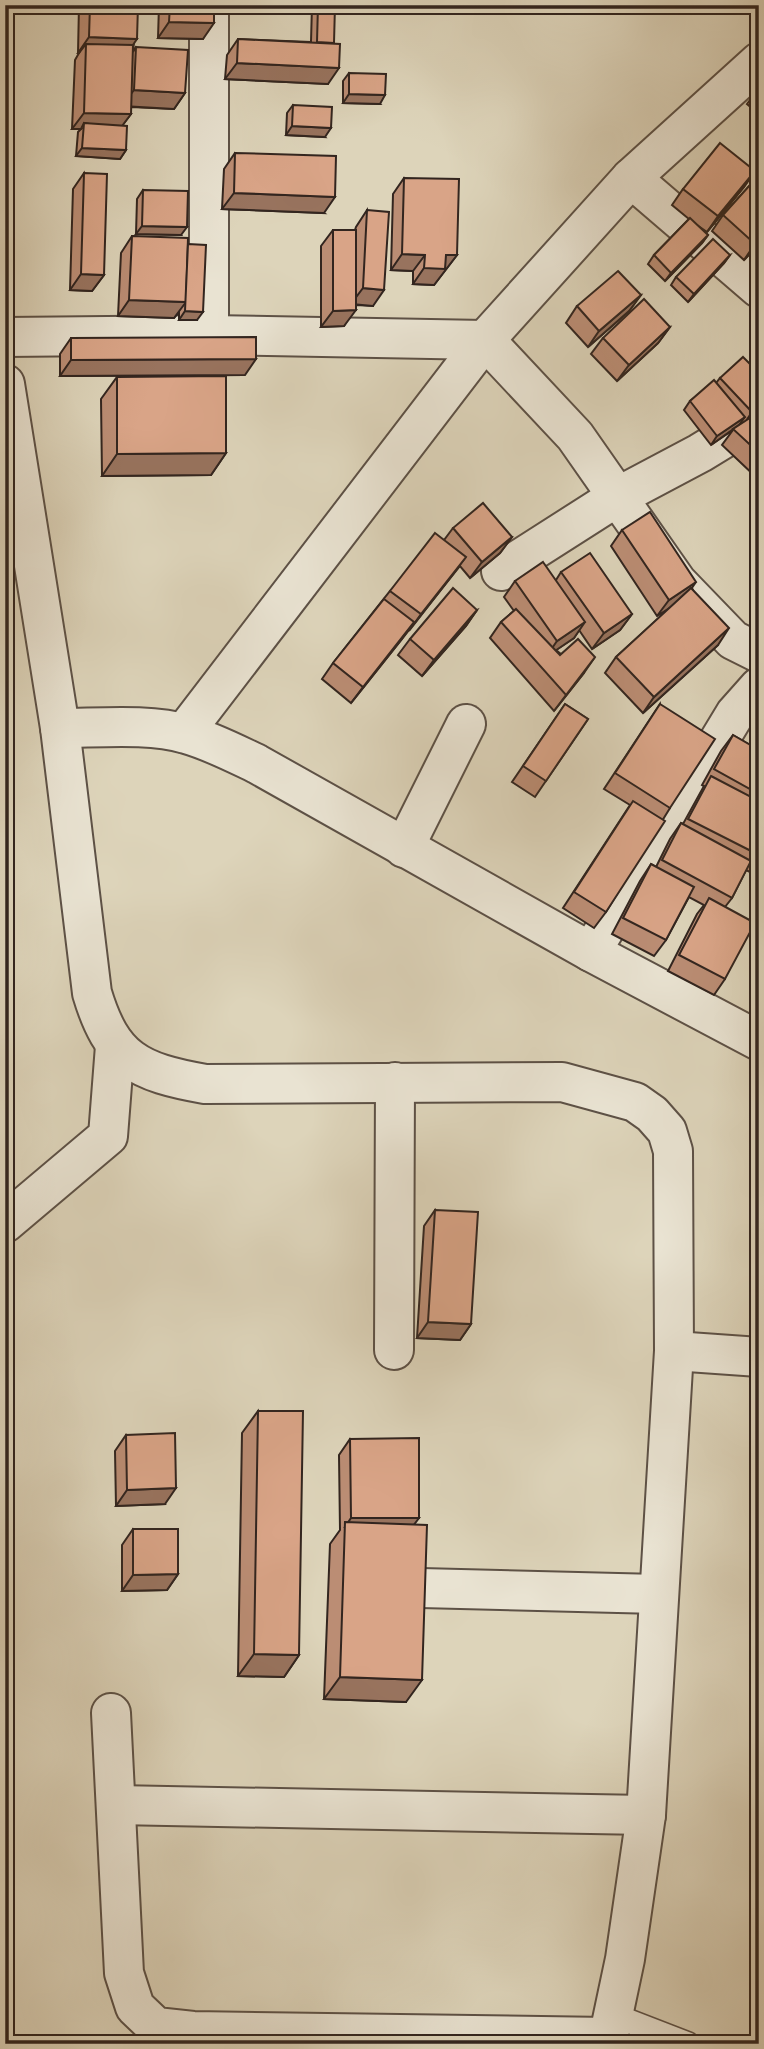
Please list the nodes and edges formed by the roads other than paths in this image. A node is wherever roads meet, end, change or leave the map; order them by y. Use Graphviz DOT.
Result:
graph roads {
  1 [pos="209,5"];
  2 [pos="759,62"];
  3 [pos="631,178"];
  4 [pos="759,288"];
  5 [pos="209,335"];
  6 [pos="5,337"];
  7 [pos="485,340"];
  8 [pos="5,384"];
  9 [pos="759,417"];
  10 [pos="617,497"];
  11 [pos="501,571"];
  12 [pos="759,653"];
  13 [pos="759,687"];
  14 [pos="466,724"];
  15 [pos="60,728"];
  16 [pos="184,733"];
  17 [pos="404,848"];
  18 [pos="591,952"];
  19 [pos="759,1041"];
  20 [pos="115,1046"];
  21 [pos="395,1082"];
  22 [pos="5,1223"];
  23 [pos="394,1350"];
  24 [pos="674,1351"];
  25 [pos="759,1357"];
  26 [pos="421,1588"];
  27 [pos="658,1594"];
  28 [pos="111,1713"];
  29 [pos="116,1805"];
  30 [pos="646,1815"];
  31 [pos="609,2032"];
  32 [pos="688,2044"];
  1 -- 5 [label="street"];
  2 -- 3 [label="street"];
  3 -- 4 [label="street"];
  3 -- 7 [label="street"];
  5 -- 6 [label="street"];
  5 -- 7 [label="street"];
  7 -- 10 [label="street"];
  7 -- 16 [label="street"];
  8 -- 15 [label="street"];
  9 -- 10 [label="street"];
  10 -- 11 [label="street"];
  10 -- 12 [label="street"];
  13 -- 18 [label="street"];
  14 -- 17 [label="street"];
  15 -- 16 [label="street"];
  15 -- 20 [label="street"];
  16 -- 17 [label="street"];
  17 -- 18 [label="street"];
  18 -- 19 [label="street"];
  20 -- 21 [label="street"];
  20 -- 22 [label="street"];
  21 -- 23 [label="street"];
  21 -- 24 [label="street"];
  24 -- 25 [label="street"];
  24 -- 27 [label="street"];
  26 -- 27 [label="street"];
  27 -- 30 [label="street"];
  28 -- 29 [label="street"];
  29 -- 30 [label="street"];
  29 -- 31 [label="street"];
  30 -- 31 [label="street"];
  31 -- 32 [label="lane"];
}
